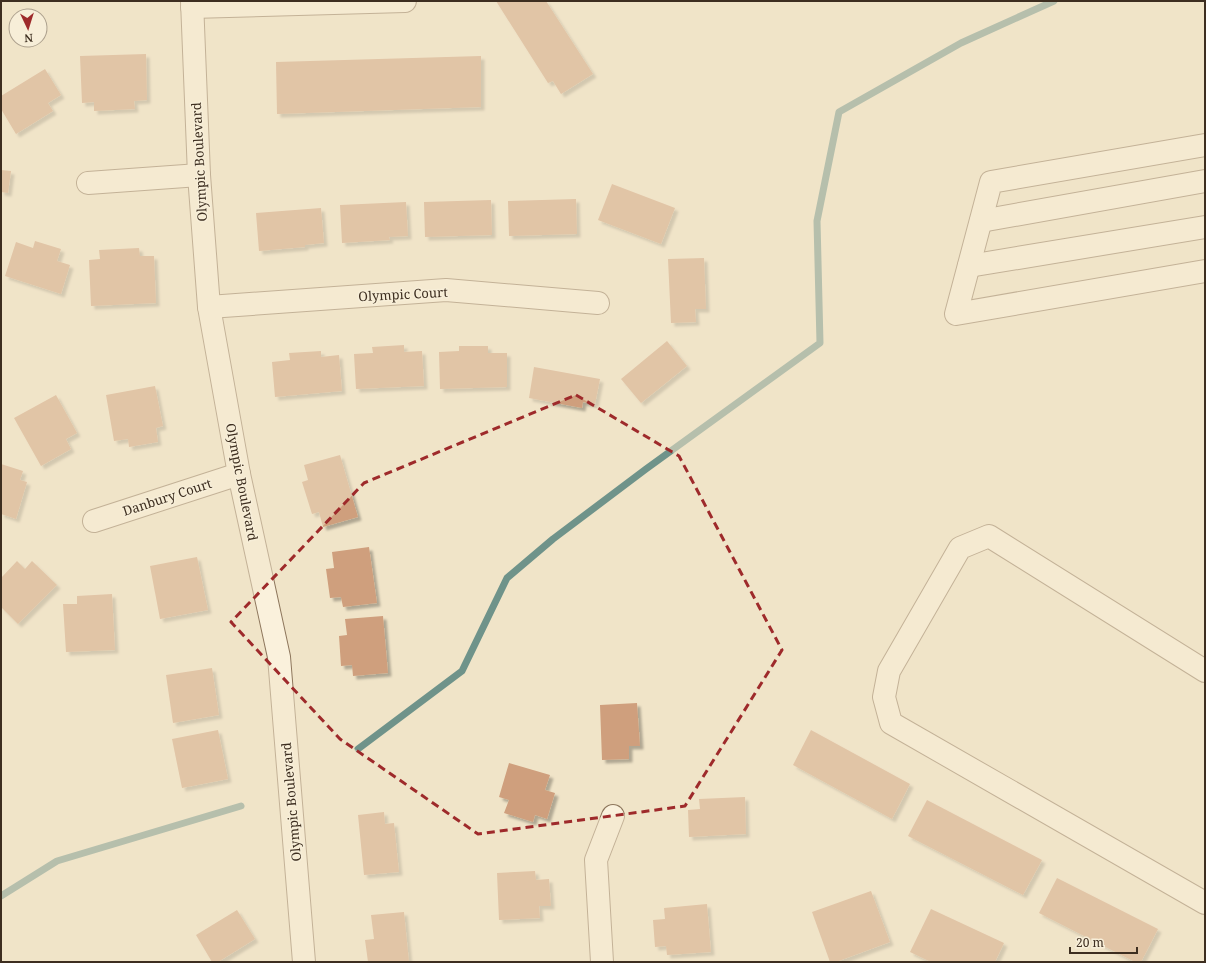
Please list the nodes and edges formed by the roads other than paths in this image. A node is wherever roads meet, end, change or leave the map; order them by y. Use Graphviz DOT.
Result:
graph roads {
  1 [pos="405,1"];
  2 [pos="192,4"];
  3 [pos="1205,145"];
  4 [pos="198,175"];
  5 [pos="1205,182"];
  6 [pos="88,183"];
  7 [pos="981,221"];
  8 [pos="1205,227"];
  9 [pos="969,266"];
  10 [pos="1205,271"];
  11 [pos="598,303"];
  12 [pos="209,308"];
  13 [pos="239,474"];
  14 [pos="94,521"];
  15 [pos="1205,671"];
  16 [pos="613,816"];
  17 [pos="1205,903"];
  18 [pos="304,962"];
  19 [pos="602,962"];
  1 -- 2 [label="street"];
  2 -- 4 [label="street, Olympic Boulevard"];
  3 -- 7 [label="street"];
  4 -- 6 [label="street"];
  4 -- 12 [label="street, Olympic Boulevard"];
  5 -- 7 [label="street"];
  7 -- 9 [label="street"];
  8 -- 9 [label="street"];
  9 -- 10 [label="street"];
  11 -- 12 [label="street, Olympic Court"];
  12 -- 13 [label="street, Olympic Boulevard"];
  13 -- 14 [label="street, Danbury Court"];
  13 -- 18 [label="street, Olympic Boulevard"];
  15 -- 17 [label="street"];
  16 -- 19 [label="street"];
}
